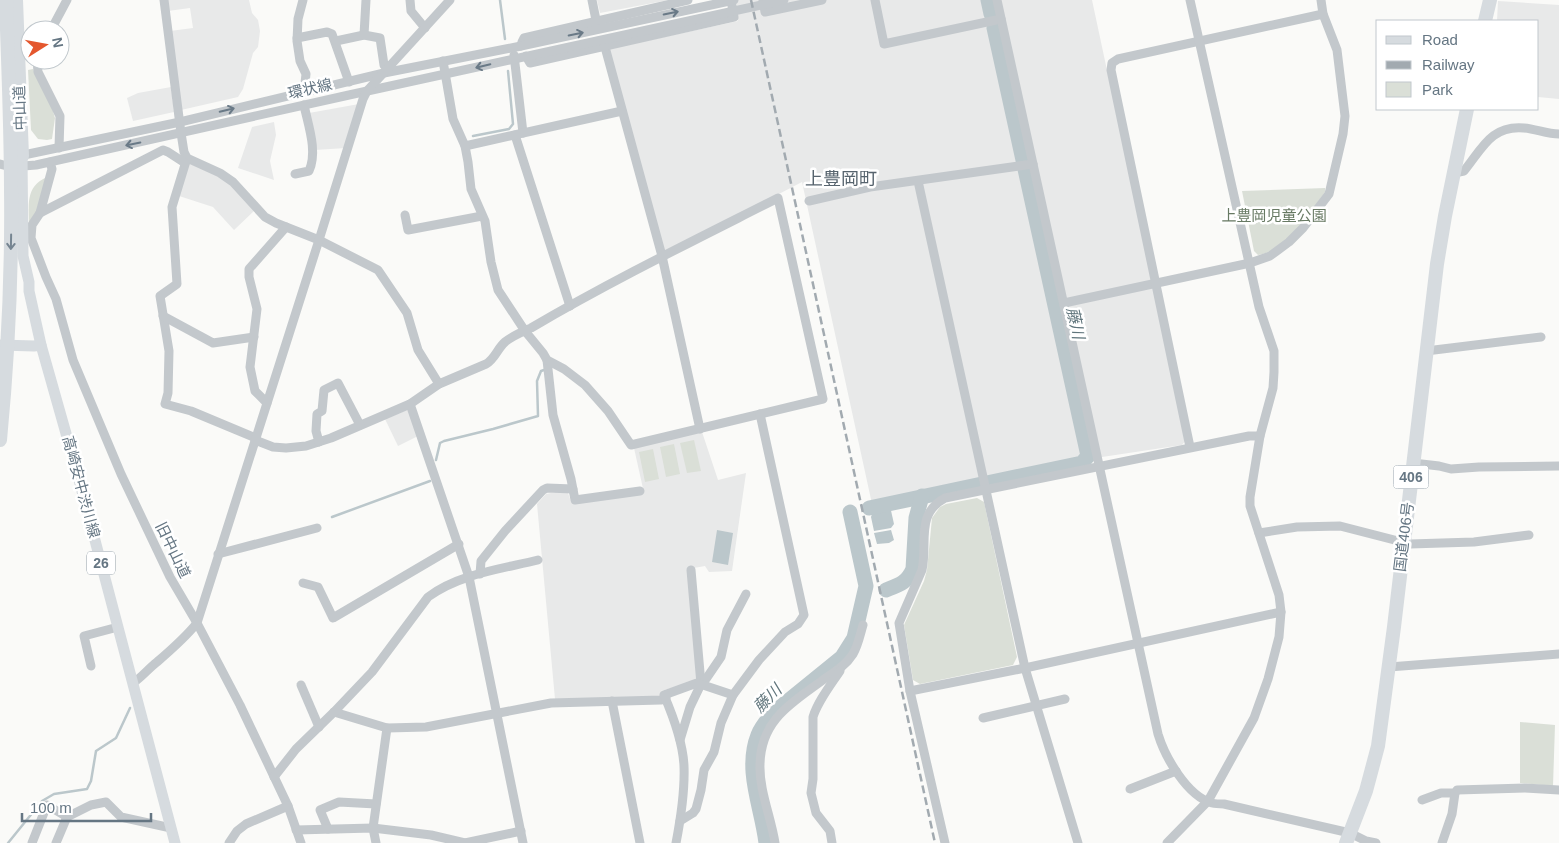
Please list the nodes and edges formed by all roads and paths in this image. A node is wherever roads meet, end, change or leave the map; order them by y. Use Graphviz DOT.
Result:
graph roads {
  1 [pos="6,0"];
  2 [pos="16,0"];
  3 [pos="67,0"];
  4 [pos="164,0"];
  5 [pos="303,0"];
  6 [pos="366,0"];
  7 [pos="410,0"];
  8 [pos="450,0"];
  9 [pos="592,0"];
  10 [pos="688,0"];
  11 [pos="732,0"];
  12 [pos="763,0"];
  13 [pos="784,0"];
  14 [pos="822,0"];
  15 [pos="875,0"];
  16 [pos="997,0"];
  17 [pos="1190,0"];
  18 [pos="1321,0"];
  19 [pos="1490,0"];
  20 [pos="1323,14"];
  21 [pos="1001,19"];
  22 [pos="56,20"];
  23 [pos="596,20"];
  24 [pos="1485,20"];
  25 [pos="425,28"];
  26 [pos="364,35"];
  27 [pos="297,38"];
  28 [pos="336,41"];
  29 [pos="1200,42"];
  30 [pos="517,47"];
  31 [pos="605,47"];
  32 [pos="526,56"];
  33 [pos="514,59"];
  34 [pos="443,61"];
  35 [pos="391,66"];
  36 [pos="38,70"];
  37 [pos="384,73"];
  38 [pos="445,75"];
  39 [pos="349,82"];
  40 [pos="368,91"];
  41 [pos="304,92"];
  42 [pos="304,105"];
  43 [pos="1467,110"];
  44 [pos="622,111"];
  45 [pos="180,122"];
  46 [pos="181,133"];
  47 [pos="519,134"];
  48 [pos="1559,134"];
  49 [pos="465,146"];
  50 [pos="60,148"];
  51 [pos="186,160"];
  52 [pos="11,162"];
  53 [pos="50,162"];
  54 [pos="1033,164"];
  55 [pos="1454,173"];
  56 [pos="295,174"];
  57 [pos="918,181"];
  58 [pos="810,201"];
  59 [pos="40,213"];
  60 [pos="404,215"];
  61 [pos="482,216"];
  62 [pos="286,227"];
  63 [pos="320,240"];
  64 [pos="662,256"];
  65 [pos="1250,263"];
  66 [pos="46,277"];
  67 [pos="29,282"];
  68 [pos="1157,283"];
  69 [pos="1064,303"];
  70 [pos="570,306"];
  71 [pos="163,316"];
  72 [pos="525,331"];
  73 [pos="254,337"];
  74 [pos="1541,337"];
  75 [pos="4,345"];
  76 [pos="41,345"];
  77 [pos="1426,351"];
  78 [pos="547,360"];
  79 [pos="439,384"];
  80 [pos="267,403"];
  81 [pos="410,404"];
  82 [pos="760,414"];
  83 [pos="360,425"];
  84 [pos="700,429"];
  85 [pos="1260,436"];
  86 [pos="256,439"];
  87 [pos="0,440"];
  88 [pos="319,442"];
  89 [pos="1190,447"];
  90 [pos="1413,463"];
  91 [pos="1099,466"];
  92 [pos="1559,466"];
  93 [pos="573,489"];
  94 [pos="986,489"];
  95 [pos="640,492"];
  96 [pos="317,528"];
  97 [pos="1258,533"];
  98 [pos="1529,535"];
  99 [pos="1403,543"];
  100 [pos="459,544"];
  101 [pos="218,554"];
  102 [pos="538,560"];
  103 [pos="691,570"];
  104 [pos="480,574"];
  105 [pos="469,577"];
  106 [pos="303,583"];
  107 [pos="746,594"];
  108 [pos="1281,612"];
  109 [pos="197,623"];
  110 [pos="863,626"];
  111 [pos="118,627"];
  112 [pos="1138,642"];
  113 [pos="1559,654"];
  114 [pos="91,666"];
  115 [pos="843,666"];
  116 [pos="1388,667"];
  117 [pos="1026,668"];
  118 [pos="132,683"];
  119 [pos="701,684"];
  120 [pos="301,685"];
  121 [pos="910,691"];
  122 [pos="733,695"];
  123 [pos="666,698"];
  124 [pos="1065,699"];
  125 [pos="612,701"];
  126 [pos="1037,706"];
  127 [pos="334,712"];
  128 [pos="497,715"];
  129 [pos="983,718"];
  130 [pos="319,727"];
  131 [pos="387,728"];
  132 [pos="680,740"];
  133 [pos="1176,771"];
  134 [pos="274,777"];
  135 [pos="1130,789"];
  136 [pos="1559,790"];
  137 [pos="1455,793"];
  138 [pos="1422,800"];
  139 [pos="1208,801"];
  140 [pos="376,804"];
  141 [pos="288,806"];
  142 [pos="67,817"];
  143 [pos="680,821"];
  144 [pos="171,828"];
  145 [pos="373,828"];
  146 [pos="296,830"];
  147 [pos="328,830"];
  148 [pos="521,831"];
  149 [pos="1348,838"];
  150 [pos="32,843"];
  151 [pos="56,843"];
  152 [pos="174,843"];
  153 [pos="229,843"];
  154 [pos="301,843"];
  155 [pos="376,843"];
  156 [pos="523,843"];
  157 [pos="640,843"];
  158 [pos="676,843"];
  159 [pos="775,843"];
  160 [pos="832,843"];
  161 [pos="944,843"];
  162 [pos="1078,843"];
  163 [pos="1167,843"];
  164 [pos="1376,843"];
  165 [pos="1442,843"];
  1 -- 52 [label="highway"];
  2 -- 52 [label="highway, 中山道"];
  3 -- 22 [label="street"];
  4 -- 45 [label="street"];
  5 -- 27 [label="street"];
  6 -- 26 [label="street"];
  7 -- 25 [label="street"];
  8 -- 25 [label="street"];
  9 -- 23 [label="street"];
  10 -- 23 [label="street"];
  30 -- 11 [label="street, 環状線, one-way"];
  11 -- 31 [label="street"];
  12 -- 14 [label="street"];
  13 -- 32 [label="street, 環状線"];
  15 -- 21 [label="street"];
  16 -- 21 [label="street"];
  17 -- 29 [label="street"];
  18 -- 20 [label="street"];
  19 -- 24 [label="highway"];
  20 -- 29 [label="street"];
  20 -- 65 [label="street"];
  21 -- 54 [label="street"];
  23 -- 30 [label="street"];
  25 -- 35 [label="street"];
  26 -- 28 [label="street"];
  26 -- 35 [label="street"];
  27 -- 28 [label="street"];
  27 -- 41 [label="street"];
  28 -- 39 [label="street"];
  29 -- 65 [label="street"];
  29 -- 68 [label="street"];
  30 -- 33 [label="street"];
  30 -- 34 [label="street, 環状線"];
  31 -- 32 [label="street"];
  31 -- 44 [label="street"];
  32 -- 33 [label="street, 環状線"];
  33 -- 38 [label="street, 環状線, one-way"];
  33 -- 47 [label="street"];
  34 -- 37 [label="street, 環状線"];
  34 -- 38 [label="street"];
  35 -- 37 [label="street"];
  36 -- 50 [label="street"];
  37 -- 39 [label="street, 環状線"];
  37 -- 40 [label="street"];
  38 -- 40 [label="street, 環状線"];
  38 -- 49 [label="street"];
  39 -- 41 [label="street, 環状線"];
  40 -- 42 [label="street, 環状線"];
  40 -- 63 [label="street"];
  45 -- 41 [label="street, 環状線, one-way"];
  42 -- 46 [label="street, 環状線"];
  42 -- 56 [label="street"];
  43 -- 55 [label="highway, 国道406号 / 406"];
  44 -- 47 [label="street"];
  44 -- 64 [label="street"];
  45 -- 46 [label="street"];
  45 -- 50 [label="street, 環状線"];
  46 -- 51 [label="street"];
  46 -- 53 [label="street, 環状線, one-way"];
  47 -- 49 [label="street"];
  47 -- 70 [label="street"];
  48 -- 55 [label="street"];
  49 -- 61 [label="street"];
  50 -- 52 [label="street, 環状線"];
  51 -- 59 [label="street"];
  51 -- 62 [label="street"];
  51 -- 71 [label="street"];
  52 -- 53 [label="street, 環状線"];
  52 -- 67 [label="main road, 高崎安中渋川線 / 26"];
  52 -- 75 [label="highway, one-way"];
  53 -- 59 [label="street, 旧中山道"];
  54 -- 57 [label="street"];
  54 -- 69 [label="street"];
  55 -- 77 [label="highway, 国道406号 / 406"];
  57 -- 58 [label="street"];
  57 -- 94 [label="street"];
  59 -- 66 [label="street, 旧中山道"];
  60 -- 61 [label="street"];
  61 -- 72 [label="street"];
  62 -- 63 [label="street"];
  62 -- 73 [label="street"];
  63 -- 79 [label="street"];
  63 -- 80 [label="street"];
  64 -- 70 [label="street"];
  64 -- 82 [label="street"];
  64 -- 84 [label="street"];
  65 -- 68 [label="street"];
  65 -- 85 [label="street"];
  66 -- 67 [label="street"];
  66 -- 109 [label="street, 旧中山道"];
  67 -- 76 [label="main road, 高崎安中渋川線 / 26"];
  68 -- 69 [label="street"];
  68 -- 89 [label="street"];
  69 -- 91 [label="street"];
  70 -- 72 [label="street"];
  71 -- 73 [label="street"];
  71 -- 86 [label="street"];
  72 -- 78 [label="street"];
  72 -- 79 [label="street"];
  73 -- 80 [label="street"];
  74 -- 77 [label="street"];
  75 -- 76 [label="main road"];
  75 -- 87 [label="highway"];
  76 -- 111 [label="main road, 高崎安中渋川線 / 26"];
  77 -- 90 [label="highway, 国道406号 / 406"];
  78 -- 84 [label="street"];
  78 -- 93 [label="street"];
  79 -- 81 [label="street"];
  80 -- 86 [label="street"];
  81 -- 83 [label="street"];
  81 -- 100 [label="street"];
  82 -- 84 [label="street"];
  82 -- 122 [label="street"];
  83 -- 88 [label="street"];
  83 -- 88 [label="street"];
  85 -- 89 [label="street"];
  85 -- 97 [label="street"];
  86 -- 88 [label="street"];
  86 -- 101 [label="street"];
  89 -- 91 [label="street"];
  90 -- 92 [label="street"];
  90 -- 99 [label="highway, 国道406号 / 406"];
  91 -- 94 [label="street"];
  91 -- 112 [label="street"];
  93 -- 95 [label="street"];
  93 -- 104 [label="street"];
  94 -- 117 [label="street"];
  94 -- 121 [label="street"];
  96 -- 101 [label="street"];
  97 -- 99 [label="street"];
  97 -- 108 [label="street"];
  98 -- 99 [label="street"];
  99 -- 116 [label="highway, 国道406号 / 406"];
  100 -- 105 [label="street"];
  100 -- 106 [label="street"];
  101 -- 109 [label="street"];
  102 -- 104 [label="street"];
  103 -- 119 [label="street"];
  104 -- 105 [label="street"];
  105 -- 127 [label="street"];
  105 -- 128 [label="street"];
  107 -- 119 [label="street"];
  108 -- 112 [label="street"];
  108 -- 139 [label="street"];
  109 -- 118 [label="street"];
  109 -- 134 [label="street, 旧中山道"];
  110 -- 115 [label="street"];
  111 -- 114 [label="street"];
  111 -- 118 [label="main road, 高崎安中渋川線 / 26"];
  112 -- 117 [label="street"];
  112 -- 133 [label="street"];
  113 -- 116 [label="street"];
  115 -- 159 [label="street"];
  115 -- 160 [label="street"];
  116 -- 149 [label="highway, 国道406号 / 406"];
  117 -- 121 [label="street"];
  117 -- 126 [label="street"];
  118 -- 144 [label="main road, 高崎安中渋川線 / 26"];
  119 -- 122 [label="street"];
  119 -- 123 [label="street"];
  119 -- 132 [label="street"];
  120 -- 130 [label="street"];
  121 -- 161 [label="street"];
  122 -- 143 [label="street"];
  123 -- 125 [label="street"];
  123 -- 132 [label="street"];
  124 -- 126 [label="street"];
  125 -- 128 [label="street"];
  125 -- 157 [label="street"];
  126 -- 129 [label="street"];
  126 -- 162 [label="street"];
  127 -- 130 [label="street"];
  127 -- 131 [label="street"];
  128 -- 131 [label="street"];
  128 -- 148 [label="street"];
  130 -- 134 [label="street"];
  131 -- 140 [label="street"];
  132 -- 143 [label="street"];
  133 -- 135 [label="street"];
  133 -- 139 [label="street"];
  134 -- 141 [label="street, 旧中山道"];
  136 -- 137 [label="street"];
  137 -- 138 [label="street"];
  137 -- 165 [label="street"];
  139 -- 149 [label="street"];
  139 -- 163 [label="street"];
  140 -- 145 [label="street"];
  140 -- 147 [label="street"];
  141 -- 146 [label="street, 旧中山道"];
  141 -- 153 [label="street"];
  142 -- 144 [label="street"];
  142 -- 150 [label="street"];
  142 -- 151 [label="street"];
  143 -- 158 [label="street"];
  144 -- 152 [label="main road, 高崎安中渋川線 / 26"];
  145 -- 147 [label="street"];
  145 -- 148 [label="street"];
  145 -- 155 [label="street"];
  146 -- 147 [label="street"];
  146 -- 154 [label="street, 旧中山道"];
  148 -- 156 [label="street"];
  149 -- 164 [label="street"];
}
